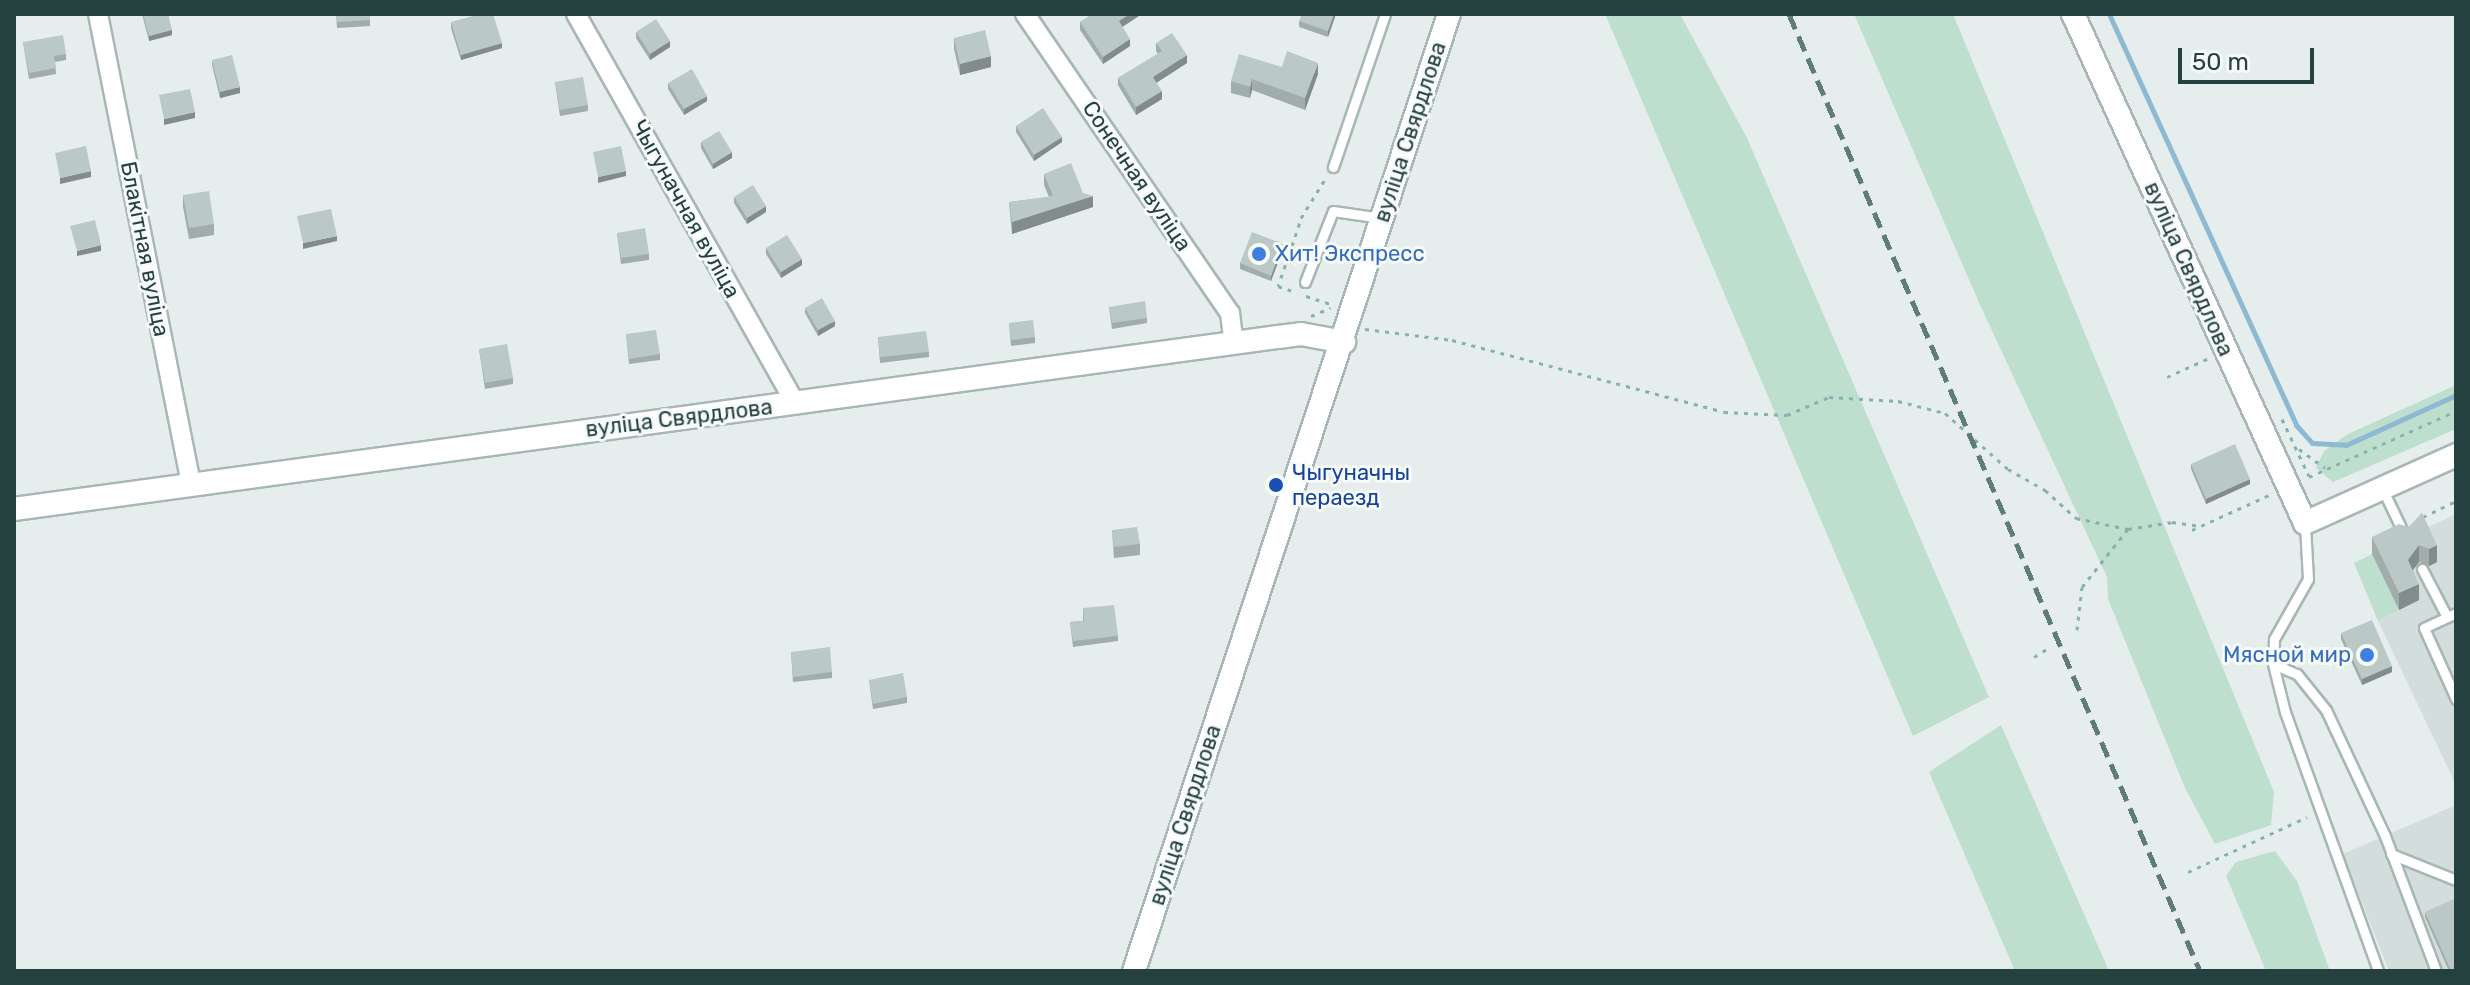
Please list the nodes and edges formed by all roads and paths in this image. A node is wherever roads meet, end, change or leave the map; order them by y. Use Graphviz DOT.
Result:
graph roads {
  1 [pos="98,14"];
  2 [pos="576,14"];
  3 [pos="1025,14"];
  4 [pos="1385,14"];
  5 [pos="1449,14"];
  6 [pos="2073,14"];
  7 [pos="1333,167"];
  8 [pos="1382,218"];
  9 [pos="1292,246"];
  10 [pos="1305,282"];
  11 [pos="1370,316"];
  12 [pos="1344,342"];
  13 [pos="1234,344"];
  14 [pos="2226,350"];
  15 [pos="2167,377"];
  16 [pos="796,404"];
  17 [pos="2456,411"];
  18 [pos="2296,447"];
  19 [pos="2456,455"];
  20 [pos="2326,469"];
  21 [pos="191,484"];
  22 [pos="2288,486"];
  23 [pos="2383,488"];
  24 [pos="2456,501"];
  25 [pos="14,509"];
  26 [pos="2305,523"];
  27 [pos="2201,526"];
  28 [pos="2128,529"];
  29 [pos="2192,530"];
  30 [pos="2403,532"];
  31 [pos="2422,569"];
  32 [pos="2451,615"];
  33 [pos="2077,630"];
  34 [pos="2050,647"];
  35 [pos="2034,657"];
  36 [pos="2273,664"];
  37 [pos="2456,699"];
  38 [pos="2320,809"];
  39 [pos="2391,854"];
  40 [pos="2188,872"];
  41 [pos="2456,880"];
  42 [pos="1134,971"];
  43 [pos="2378,971"];
  44 [pos="2436,971"];
  1 -- 21 [label="street, Блакітная вуліца"];
  2 -- 16 [label="street, Чыгуначная вуліца"];
  3 -- 13 [label="street, Сонечная вуліца"];
  4 -- 7 [label="lane"];
  5 -- 8 [label="street, вуліца Свярдлова"];
  6 -- 14 [label="street, вуліца Свярдлова"];
  7 -- 9 [label="path"];
  8 -- 10 [label="lane"];
  8 -- 12 [label="street, вуліца Свярдлова"];
  11 -- 28 [label="path"];
  12 -- 13 [label="street, вуліца Свярдлова"];
  12 -- 42 [label="street, вуліца Свярдлова"];
  13 -- 16 [label="street, вуліца Свярдлова"];
  14 -- 15 [label="path"];
  14 -- 22 [label="street, вуліца Свярдлова"];
  16 -- 21 [label="street, вуліца Свярдлова"];
  17 -- 20 [label="path"];
  18 -- 20 [label="path"];
  19 -- 23 [label="street"];
  20 -- 22 [label="path"];
  21 -- 25 [label="street, вуліца Свярдлова"];
  22 -- 26 [label="street, вуліца Свярдлова"];
  22 -- 27 [label="path"];
  23 -- 26 [label="street"];
  23 -- 30 [label="lane"];
  24 -- 30 [label="path"];
  26 -- 36 [label="lane"];
  27 -- 28 [label="path"];
  27 -- 29 [label="path"];
  28 -- 33 [label="path"];
  31 -- 32 [label="lane"];
  32 -- 37 [label="lane"];
  34 -- 35 [label="path"];
  36 -- 38 [label="lane"];
  36 -- 39 [label="lane"];
  38 -- 40 [label="path"];
  38 -- 43 [label="lane"];
  39 -- 41 [label="lane"];
  39 -- 44 [label="lane"];
}
